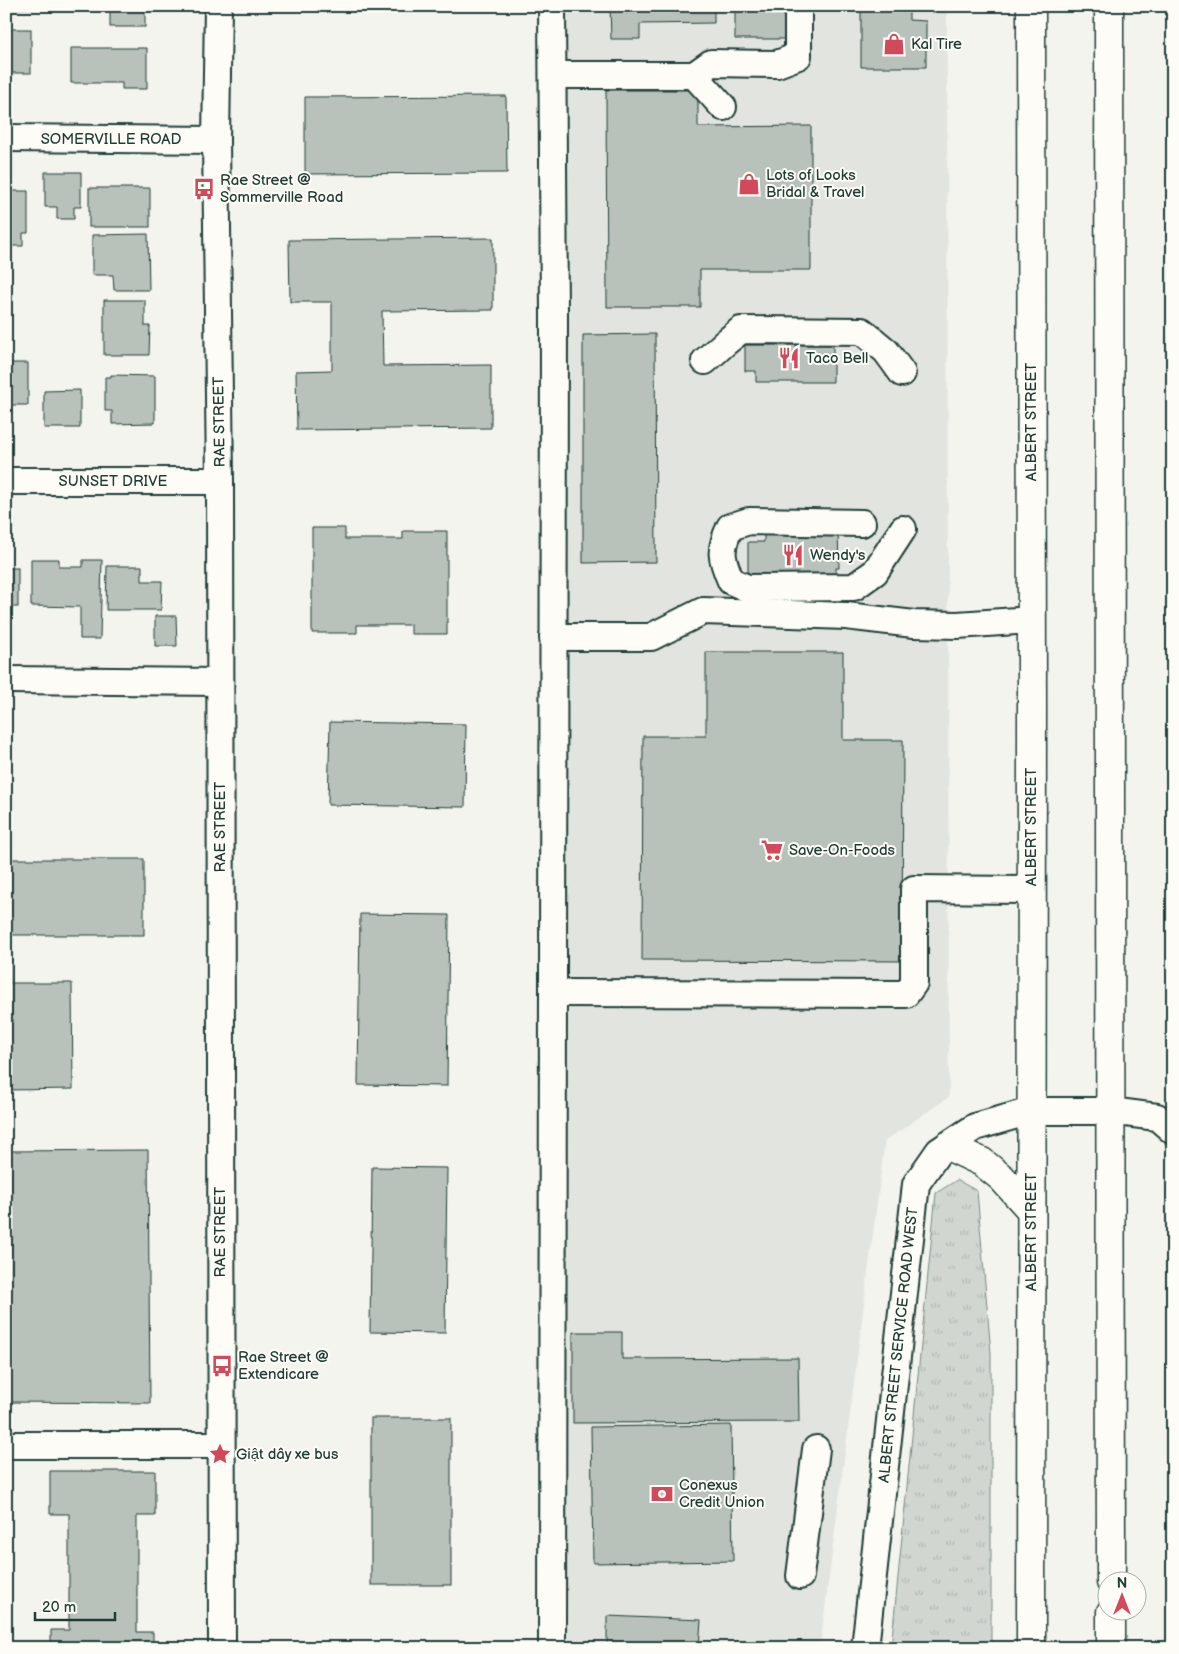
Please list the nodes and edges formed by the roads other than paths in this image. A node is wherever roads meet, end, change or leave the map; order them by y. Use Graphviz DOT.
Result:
graph roads {
  1 [pos="218,6"];
  2 [pos="552,6"];
  3 [pos="798,6"];
  4 [pos="1031,6"];
  5 [pos="1109,6"];
  6 [pos="552,75"];
  7 [pos="694,75"];
  8 [pos="723,108"];
  9 [pos="6,138"];
  10 [pos="216,140"];
  11 [pos="705,361"];
  12 [pos="902,373"];
  13 [pos="6,481"];
  14 [pos="220,481"];
  15 [pos="862,523"];
  16 [pos="903,529"];
  17 [pos="1031,620"];
  18 [pos="553,638"];
  19 [pos="6,680"];
  20 [pos="220,682"];
  21 [pos="1031,890"];
  22 [pos="553,993"];
  23 [pos="1110,1111"];
  24 [pos="1031,1112"];
  25 [pos="1173,1131"];
  26 [pos="948,1146"];
  27 [pos="1031,1210"];
  28 [pos="6,1445"];
  29 [pos="220,1445"];
  30 [pos="816,1449"];
  31 [pos="1111,1572"];
  32 [pos="800,1576"];
  33 [pos="1111,1622"];
  34 [pos="222,1648"];
  35 [pos="552,1648"];
  36 [pos="865,1648"];
  37 [pos="1030,1648"];
  38 [pos="1111,1648"];
  1 -- 10 [label="street, RAE STREET"];
  2 -- 6 [label="street"];
  3 -- 7 [label="street"];
  4 -- 17 [label="main road, ALBERT STREET"];
  5 -- 23 [label="main road"];
  6 -- 7 [label="street"];
  6 -- 18 [label="street"];
  7 -- 8 [label="street"];
  9 -- 10 [label="street, SOMERVILLE ROAD"];
  10 -- 14 [label="street, RAE STREET"];
  11 -- 12 [label="street"];
  13 -- 14 [label="street, SUNSET DRIVE"];
  14 -- 20 [label="street, RAE STREET"];
  15 -- 16 [label="street"];
  17 -- 18 [label="street"];
  17 -- 21 [label="main road, ALBERT STREET"];
  18 -- 22 [label="street"];
  19 -- 20 [label="street"];
  20 -- 29 [label="street, RAE STREET"];
  21 -- 22 [label="street"];
  21 -- 24 [label="main road, ALBERT STREET"];
  22 -- 35 [label="street"];
  23 -- 24 [label="street, ALBERT STREET SERVICE ROAD WEST"];
  23 -- 25 [label="street, ALBERT STREET SERVICE ROAD WEST"];
  23 -- 31 [label="main road"];
  24 -- 26 [label="street, ALBERT STREET SERVICE ROAD WEST"];
  24 -- 27 [label="main road, ALBERT STREET"];
  26 -- 27 [label="main road"];
  26 -- 36 [label="street, ALBERT STREET SERVICE ROAD WEST"];
  27 -- 37 [label="main road, ALBERT STREET"];
  28 -- 29 [label="street"];
  29 -- 34 [label="street, RAE STREET"];
  30 -- 32 [label="street"];
  33 -- 38 [label="main road"];
}
